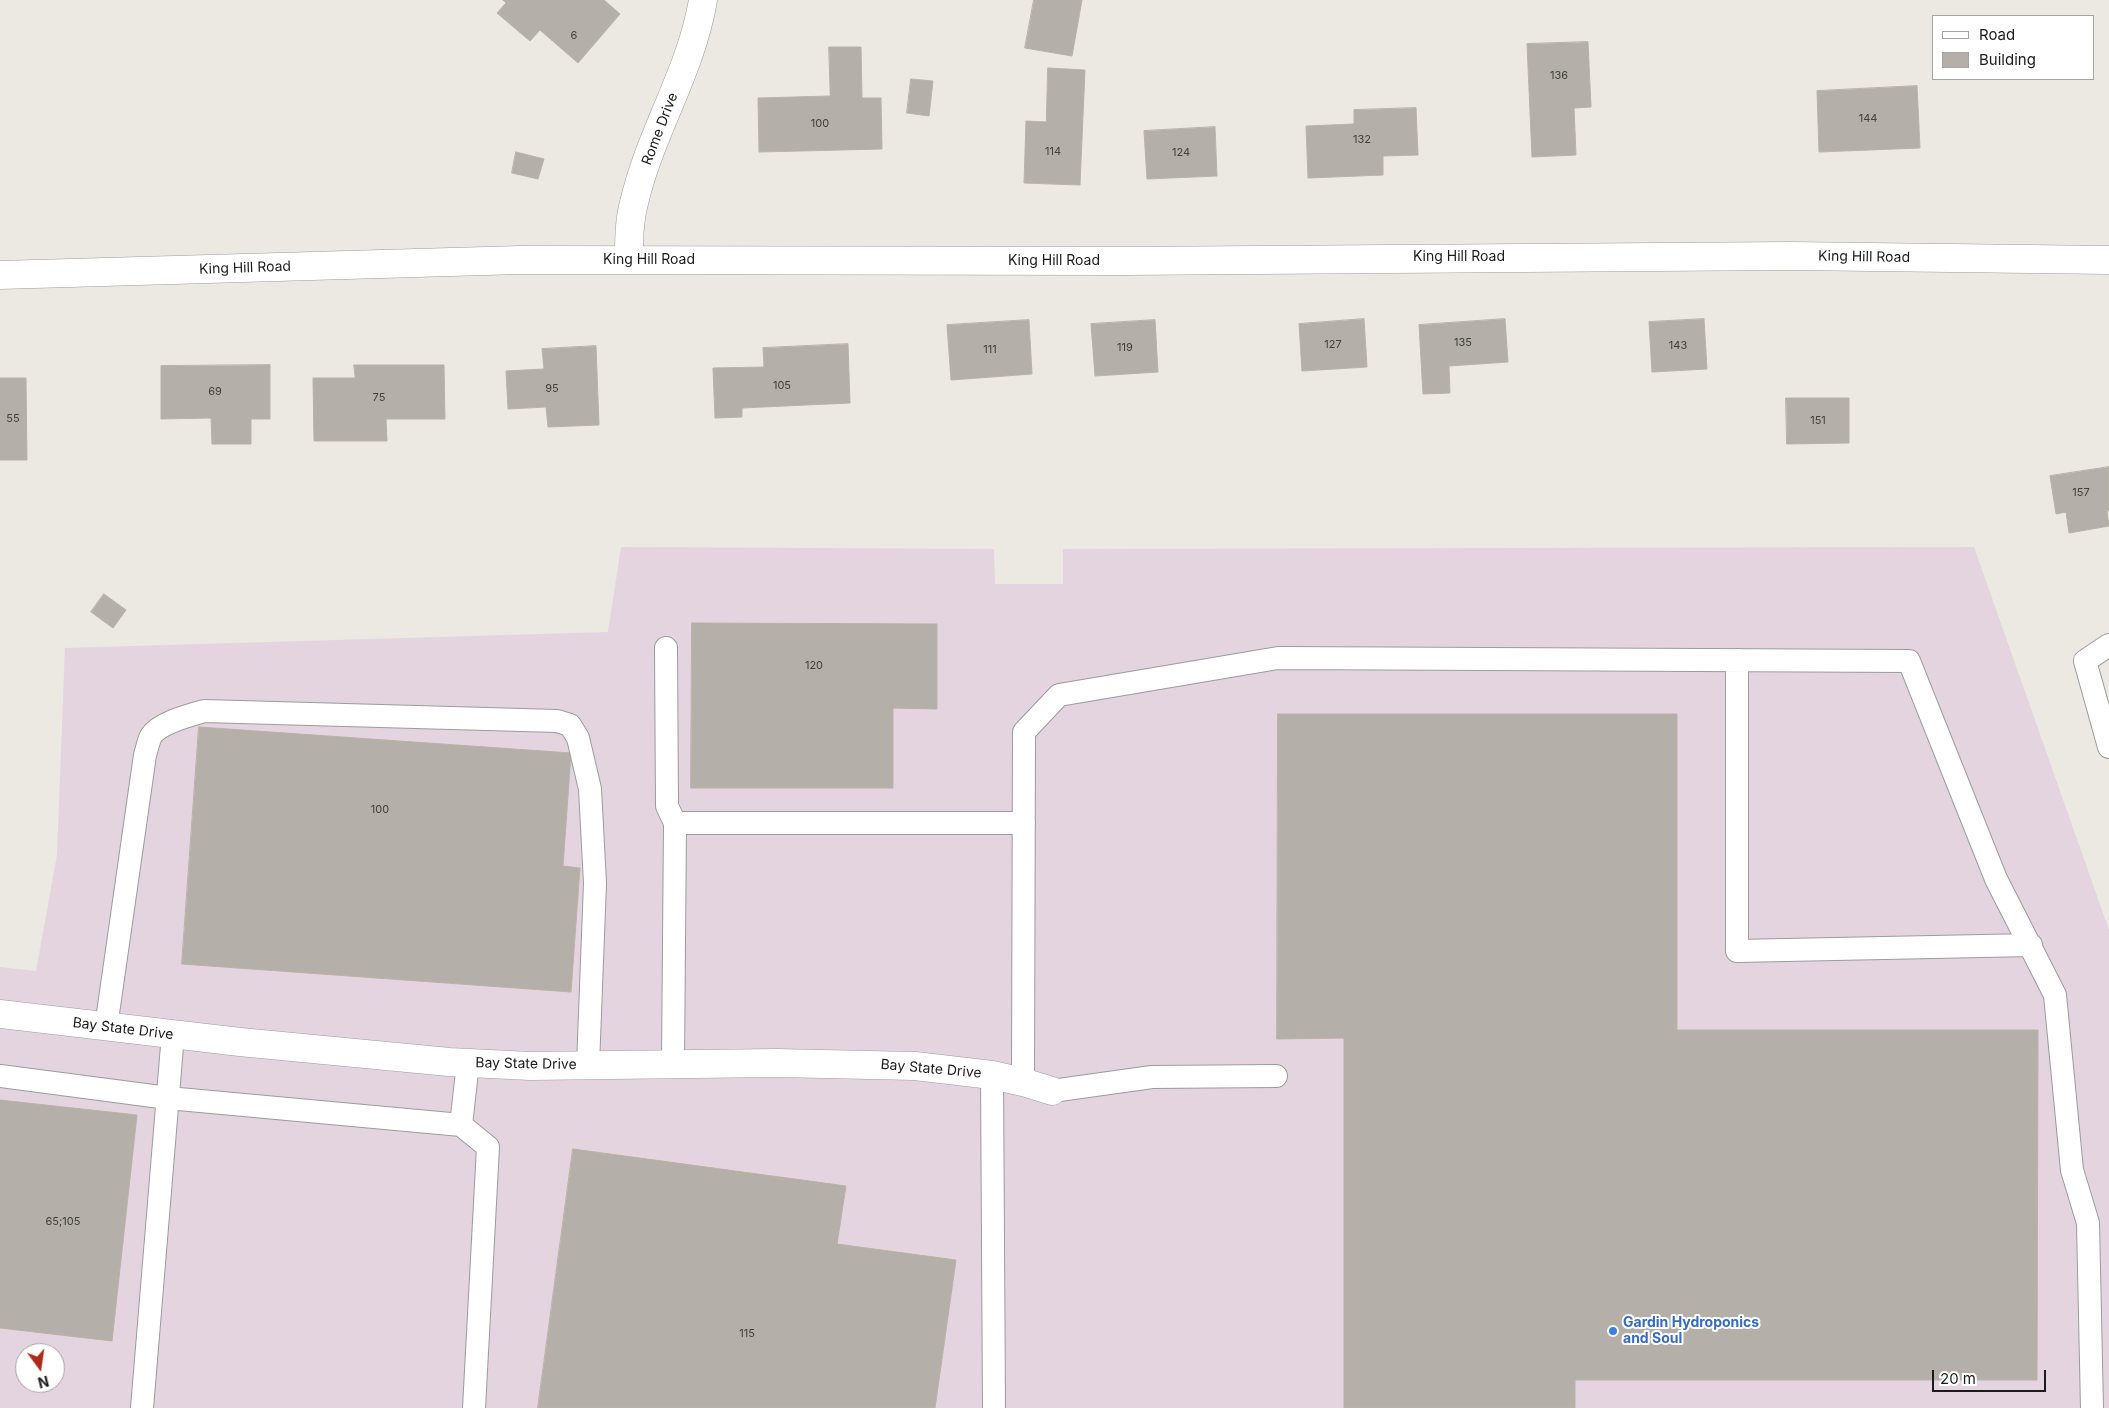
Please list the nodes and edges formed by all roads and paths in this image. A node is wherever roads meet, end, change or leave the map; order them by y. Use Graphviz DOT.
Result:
graph roads {
  1 [pos="703,0"];
  2 [pos="629,260"];
  3 [pos="2109,260"];
  4 [pos="0,275"];
  5 [pos="2109,645"];
  6 [pos="666,648"];
  7 [pos="1737,660"];
  8 [pos="2109,746"];
  9 [pos="675,823"];
  10 [pos="1024,823"];
  11 [pos="2031,945"];
  12 [pos="0,1014"];
  13 [pos="106,1026"];
  14 [pos="173,1034"];
  15 [pos="468,1063"];
  16 [pos="673,1064"];
  17 [pos="588,1065"];
  18 [pos="992,1074"];
  19 [pos="0,1076"];
  20 [pos="1276,1076"];
  21 [pos="1023,1082"];
  22 [pos="1052,1092"];
  23 [pos="168,1098"];
  24 [pos="461,1125"];
  25 [pos="142,1408"];
  26 [pos="474,1408"];
  27 [pos="994,1408"];
  28 [pos="2092,1408"];
  1 -- 2 [label="street, Rome Drive"];
  2 -- 3 [label="street, King Hill Road"];
  2 -- 4 [label="street, King Hill Road"];
  5 -- 8 [label="lane"];
  6 -- 9 [label="lane"];
  7 -- 10 [label="lane"];
  7 -- 11 [label="lane"];
  7 -- 11 [label="lane"];
  9 -- 10 [label="lane"];
  9 -- 16 [label="lane"];
  10 -- 21 [label="lane"];
  11 -- 28 [label="lane"];
  12 -- 13 [label="street, Bay State Drive"];
  13 -- 14 [label="street, Bay State Drive"];
  13 -- 17 [label="lane"];
  14 -- 15 [label="street, Bay State Drive"];
  14 -- 23 [label="lane"];
  15 -- 17 [label="street, Bay State Drive"];
  15 -- 24 [label="lane"];
  16 -- 17 [label="street, Bay State Drive"];
  16 -- 18 [label="street, Bay State Drive"];
  18 -- 21 [label="street, Bay State Drive"];
  18 -- 27 [label="lane"];
  19 -- 23 [label="lane"];
  20 -- 22 [label="lane"];
  21 -- 22 [label="street, Bay State Drive"];
  23 -- 24 [label="lane"];
  23 -- 25 [label="lane"];
  24 -- 26 [label="lane"];
}
